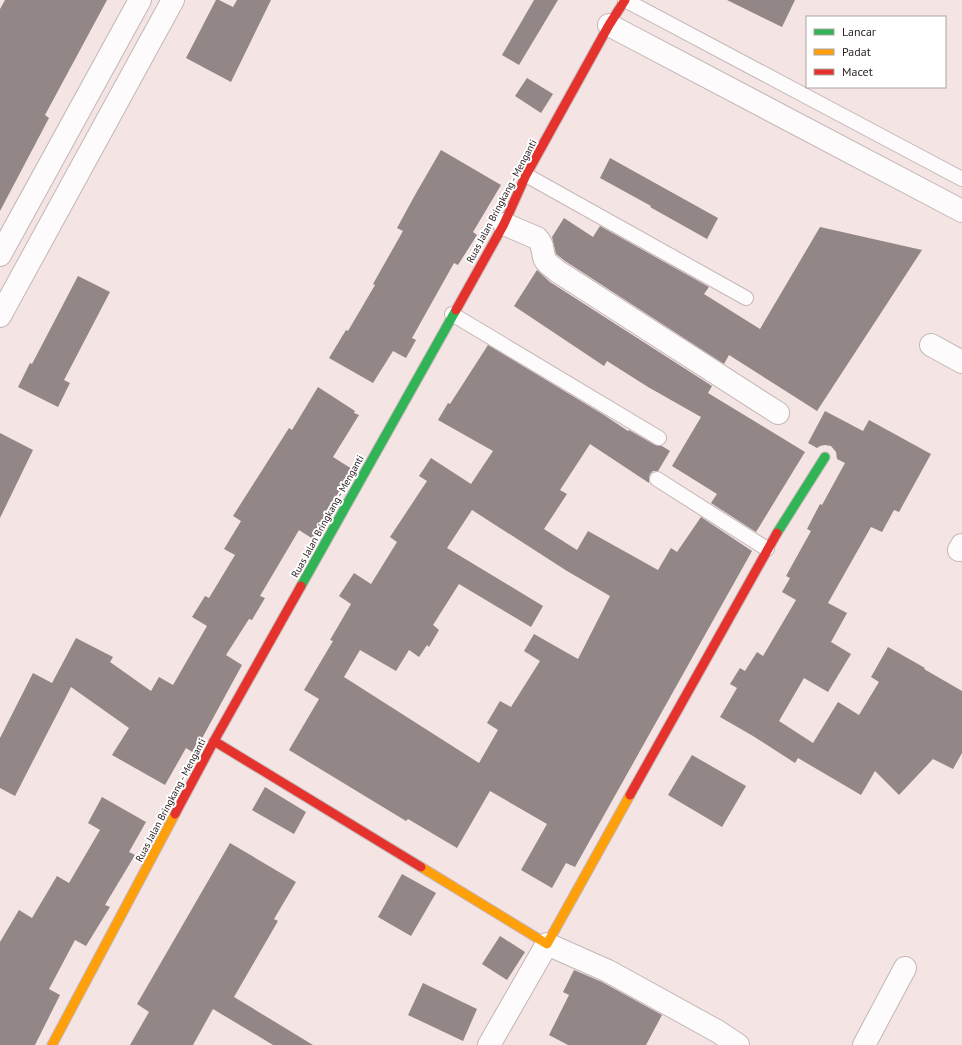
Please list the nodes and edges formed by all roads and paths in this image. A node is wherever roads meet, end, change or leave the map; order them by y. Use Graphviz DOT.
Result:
graph roads {
  1 [pos="140,0"];
  2 [pos="172,0"];
  3 [pos="625,0"];
  4 [pos="609,25"];
  5 [pos="98,76"];
  6 [pos="123,90"];
  7 [pos="526,175"];
  8 [pos="962,179"];
  9 [pos="962,210"];
  10 [pos="504,224"];
  11 [pos="0,255"];
  12 [pos="746,298"];
  13 [pos="452,314"];
  14 [pos="0,316"];
  15 [pos="931,346"];
  16 [pos="962,362"];
  17 [pos="778,413"];
  18 [pos="659,438"];
  19 [pos="825,457"];
  20 [pos="657,479"];
  21 [pos="767,549"];
  22 [pos="214,741"];
  23 [pos="547,944"];
  24 [pos="905,968"];
  25 [pos="52,1045"];
  26 [pos="489,1045"];
  27 [pos="738,1045"];
  28 [pos="864,1045"];
  1 -- 5 [label="street"];
  2 -- 6 [label="street"];
  3 -- 4 [label="main road, Ruas Jalan Bringkang - Menganti"];
  3 -- 8 [label="lane"];
  4 -- 7 [label="main road, Ruas Jalan Bringkang - Menganti"];
  4 -- 9 [label="street"];
  5 -- 6 [label="street"];
  5 -- 11 [label="street"];
  6 -- 14 [label="street"];
  7 -- 10 [label="main road, Ruas Jalan Bringkang - Menganti"];
  7 -- 12 [label="lane"];
  10 -- 13 [label="main road, Ruas Jalan Bringkang - Menganti"];
  10 -- 17 [label="street"];
  13 -- 18 [label="lane"];
  13 -- 22 [label="main road, Ruas Jalan Bringkang - Menganti"];
  15 -- 16 [label="street"];
  19 -- 21 [label="main road"];
  20 -- 21 [label="lane"];
  21 -- 23 [label="main road"];
  22 -- 23 [label="main road"];
  22 -- 25 [label="main road, Ruas Jalan Bringkang - Menganti"];
  23 -- 26 [label="street"];
  23 -- 27 [label="street"];
  24 -- 28 [label="street"];
}
